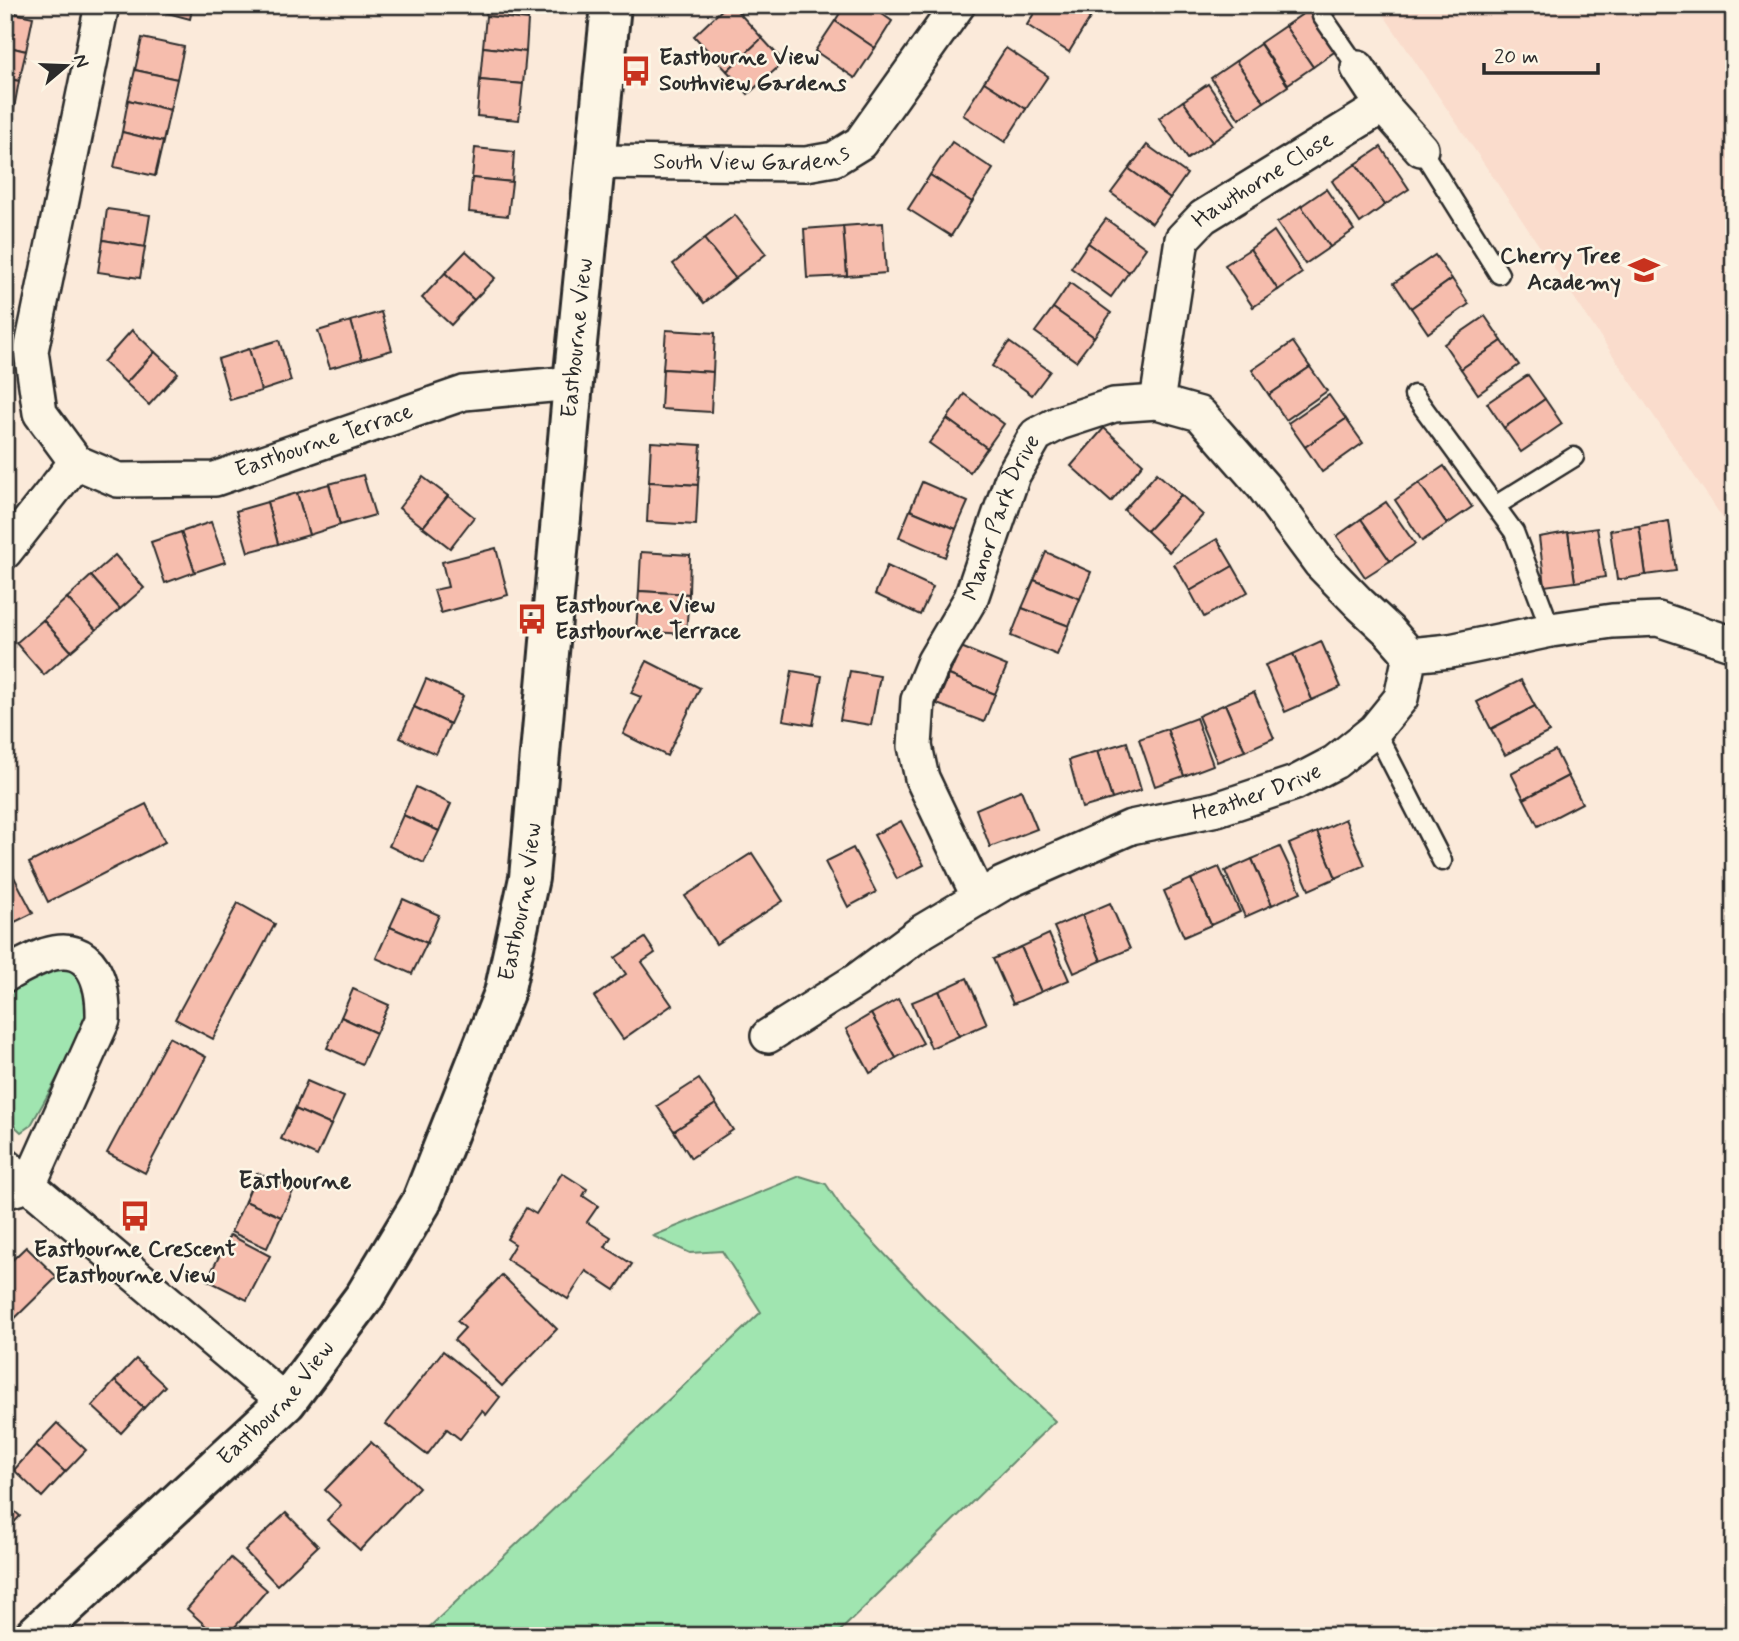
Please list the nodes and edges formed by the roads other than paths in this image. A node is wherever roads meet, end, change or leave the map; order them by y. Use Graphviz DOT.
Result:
graph roads {
  1 [pos="102,5"];
  2 [pos="611,5"];
  3 [pos="958,5"];
  4 [pos="1322,16"];
  5 [pos="1358,68"];
  6 [pos="1383,106"];
  7 [pos="1421,149"];
  8 [pos="596,162"];
  9 [pos="1499,274"];
  10 [pos="573,383"];
  11 [pos="1414,394"];
  12 [pos="1157,402"];
  13 [pos="1574,457"];
  14 [pos="76,462"];
  15 [pos="1495,506"];
  16 [pos="5,552"];
  17 [pos="1551,630"];
  18 [pos="1734,644"];
  19 [pos="1410,655"];
  20 [pos="1375,730"];
  21 [pos="1442,860"];
  22 [pos="979,898"];
  23 [pos="5,975"];
  24 [pos="768,1036"];
  25 [pos="13,1181"];
  26 [pos="286,1402"];
  27 [pos="34,1636"];
  1 -- 14 [label="street"];
  2 -- 8 [label="street, Eastbourne View"];
  3 -- 8 [label="street, South View Gardens"];
  4 -- 5 [label="lane"];
  5 -- 6 [label="street"];
  6 -- 7 [label="street"];
  6 -- 12 [label="street, Hawthorne Close"];
  7 -- 9 [label="lane"];
  8 -- 10 [label="street, Eastbourne View"];
  10 -- 14 [label="street, Eastbourne Terrace"];
  10 -- 26 [label="street, Eastbourne View"];
  11 -- 15 [label="lane"];
  12 -- 19 [label="street, Manor Park Drive"];
  12 -- 22 [label="street, Manor Park Drive"];
  13 -- 15 [label="lane"];
  14 -- 16 [label="street"];
  15 -- 17 [label="lane"];
  17 -- 18 [label="street"];
  17 -- 19 [label="street"];
  19 -- 20 [label="street, Heather Drive"];
  20 -- 21 [label="lane"];
  20 -- 22 [label="street, Heather Drive"];
  22 -- 24 [label="street, Heather Drive"];
  23 -- 25 [label="street"];
  25 -- 26 [label="street"];
  26 -- 27 [label="street, Eastbourne View"];
}
